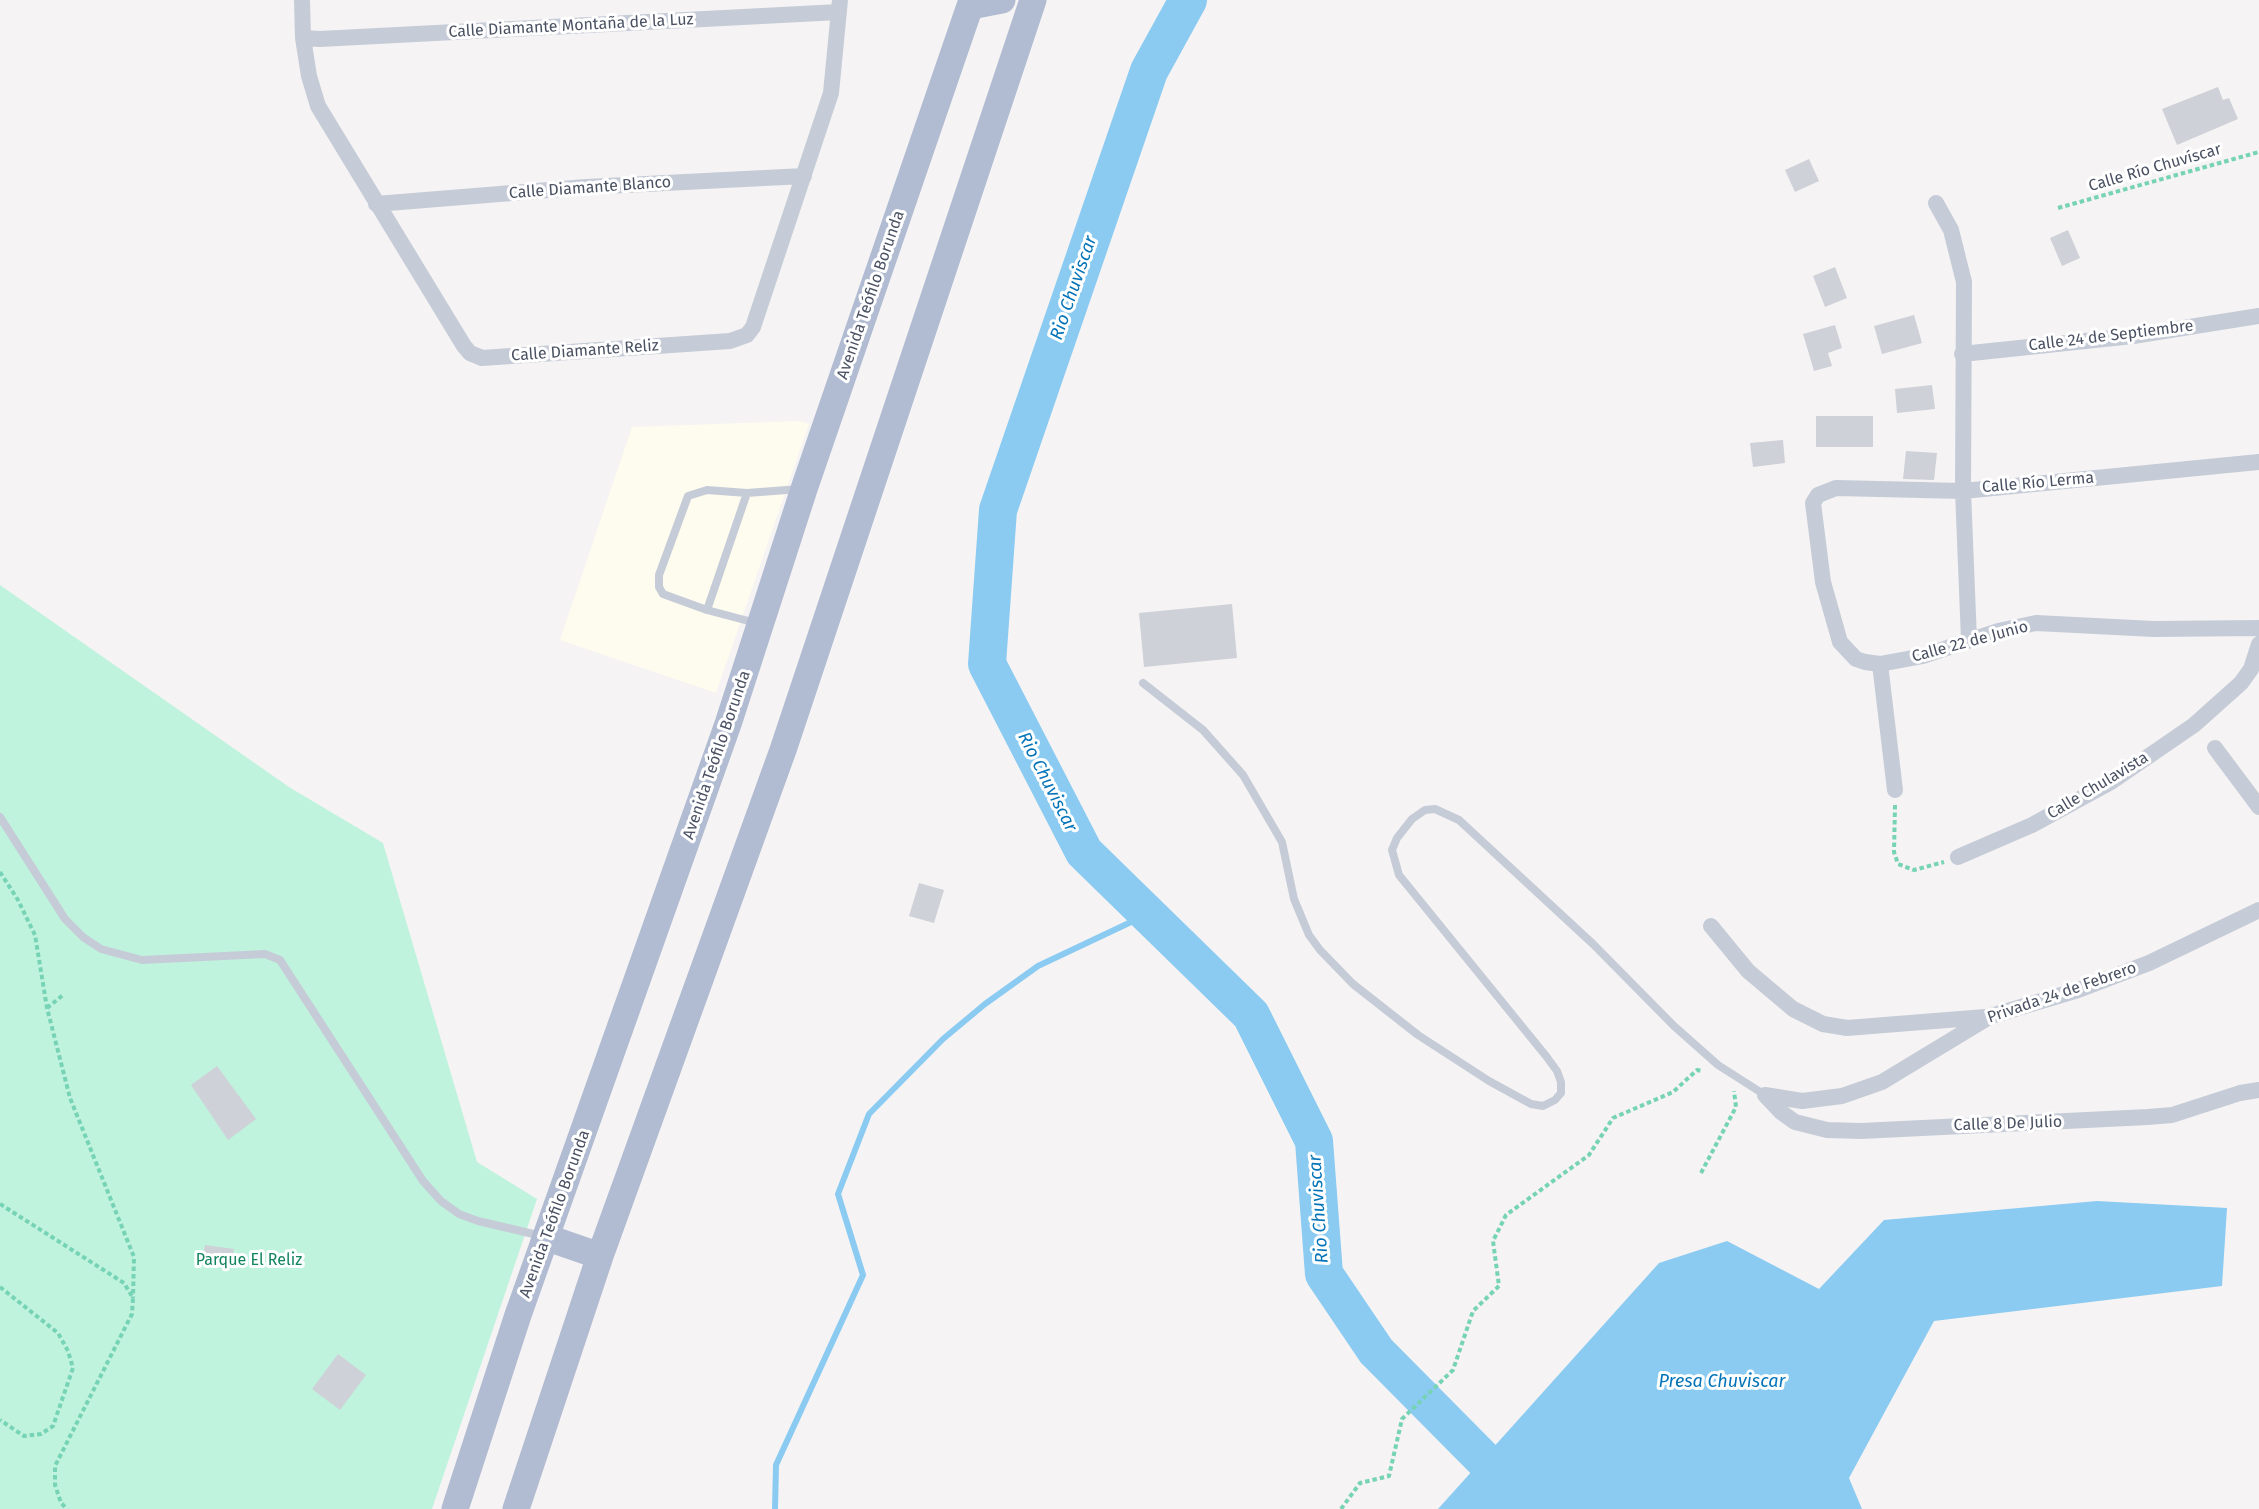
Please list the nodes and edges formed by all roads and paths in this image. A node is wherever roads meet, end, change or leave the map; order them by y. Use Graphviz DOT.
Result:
graph roads {
  1 [pos="302,0"];
  2 [pos="1002,0"];
  3 [pos="1033,0"];
  4 [pos="968,2"];
  5 [pos="839,6"];
  6 [pos="303,38"];
  7 [pos="2259,152"];
  8 [pos="804,176"];
  9 [pos="1936,203"];
  10 [pos="376,204"];
  11 [pos="2058,208"];
  12 [pos="2259,316"];
  13 [pos="1962,354"];
  14 [pos="2259,462"];
  15 [pos="804,489"];
  16 [pos="1963,490"];
  17 [pos="747,493"];
  18 [pos="707,610"];
  19 [pos="762,624"];
  20 [pos="2259,628"];
  21 [pos="1969,640"];
  22 [pos="2259,644"];
  23 [pos="1880,664"];
  24 [pos="1143,683"];
  25 [pos="2215,748"];
  26 [pos="1895,790"];
  27 [pos="2259,807"];
  28 [pos="0,817"];
  29 [pos="1958,857"];
  30 [pos="0,872"];
  31 [pos="2259,910"];
  32 [pos="1711,926"];
  33 [pos="63,994"];
  34 [pos="47,1008"];
  35 [pos="1991,1016"];
  36 [pos="1731,1074"];
  37 [pos="2259,1090"];
  38 [pos="1765,1095"];
  39 [pos="1701,1173"];
  40 [pos="0,1204"];
  41 [pos="548,1238"];
  42 [pos="600,1256"];
  43 [pos="0,1287"];
  44 [pos="133,1298"];
  45 [pos="0,1420"];
  46 [pos="67,1509"];
  47 [pos="455,1509"];
  48 [pos="516,1509"];
  49 [pos="1341,1509"];
  1 -- 6 [label="street, Calle Diamante Reliz"];
  2 -- 4 [label="main road"];
  3 -- 42 [label="main road"];
  4 -- 15 [label="main road, Avenida Teófilo Borunda"];
  5 -- 6 [label="street, Calle Diamante Montaña de la Luz"];
  5 -- 8 [label="street, Calle Diamante Reliz"];
  6 -- 10 [label="street, Calle Diamante Reliz"];
  7 -- 11 [label="path, Calle Río Chuvíscar"];
  8 -- 10 [label="street, Calle Diamante Blanco"];
  8 -- 10 [label="street, Calle Diamante Reliz"];
  9 -- 13 [label="street"];
  12 -- 13 [label="street, Calle 24 de Septiembre"];
  13 -- 16 [label="street"];
  14 -- 16 [label="street, Calle Río Lerma"];
  15 -- 17 [label="lane"];
  15 -- 19 [label="main road, Avenida Teófilo Borunda"];
  16 -- 21 [label="street"];
  16 -- 23 [label="street, Calle Río Lerma"];
  17 -- 18 [label="lane"];
  17 -- 18 [label="lane"];
  18 -- 19 [label="lane"];
  19 -- 41 [label="main road, Avenida Teófilo Borunda"];
  20 -- 21 [label="street, Calle 22 de Junio"];
  21 -- 23 [label="street, Calle 22 de Junio"];
  22 -- 29 [label="street, Calle Chulavista"];
  23 -- 26 [label="street"];
  24 -- 36 [label="lane"];
  25 -- 27 [label="street"];
  26 -- 29 [label="path"];
  28 -- 41 [label="lane"];
  30 -- 34 [label="path"];
  31 -- 35 [label="street, Privada 24 de Febrero"];
  32 -- 35 [label="street"];
  33 -- 34 [label="path"];
  34 -- 44 [label="path"];
  35 -- 38 [label="street, Privada 24 de Febrero"];
  36 -- 38 [label="lane"];
  36 -- 39 [label="path"];
  36 -- 49 [label="path"];
  37 -- 38 [label="street, Calle 8 De Julio"];
  40 -- 44 [label="path"];
  41 -- 42 [label="main road"];
  41 -- 47 [label="main road, Avenida Teófilo Borunda"];
  42 -- 48 [label="main road"];
  43 -- 45 [label="path"];
  44 -- 46 [label="path"];
}
